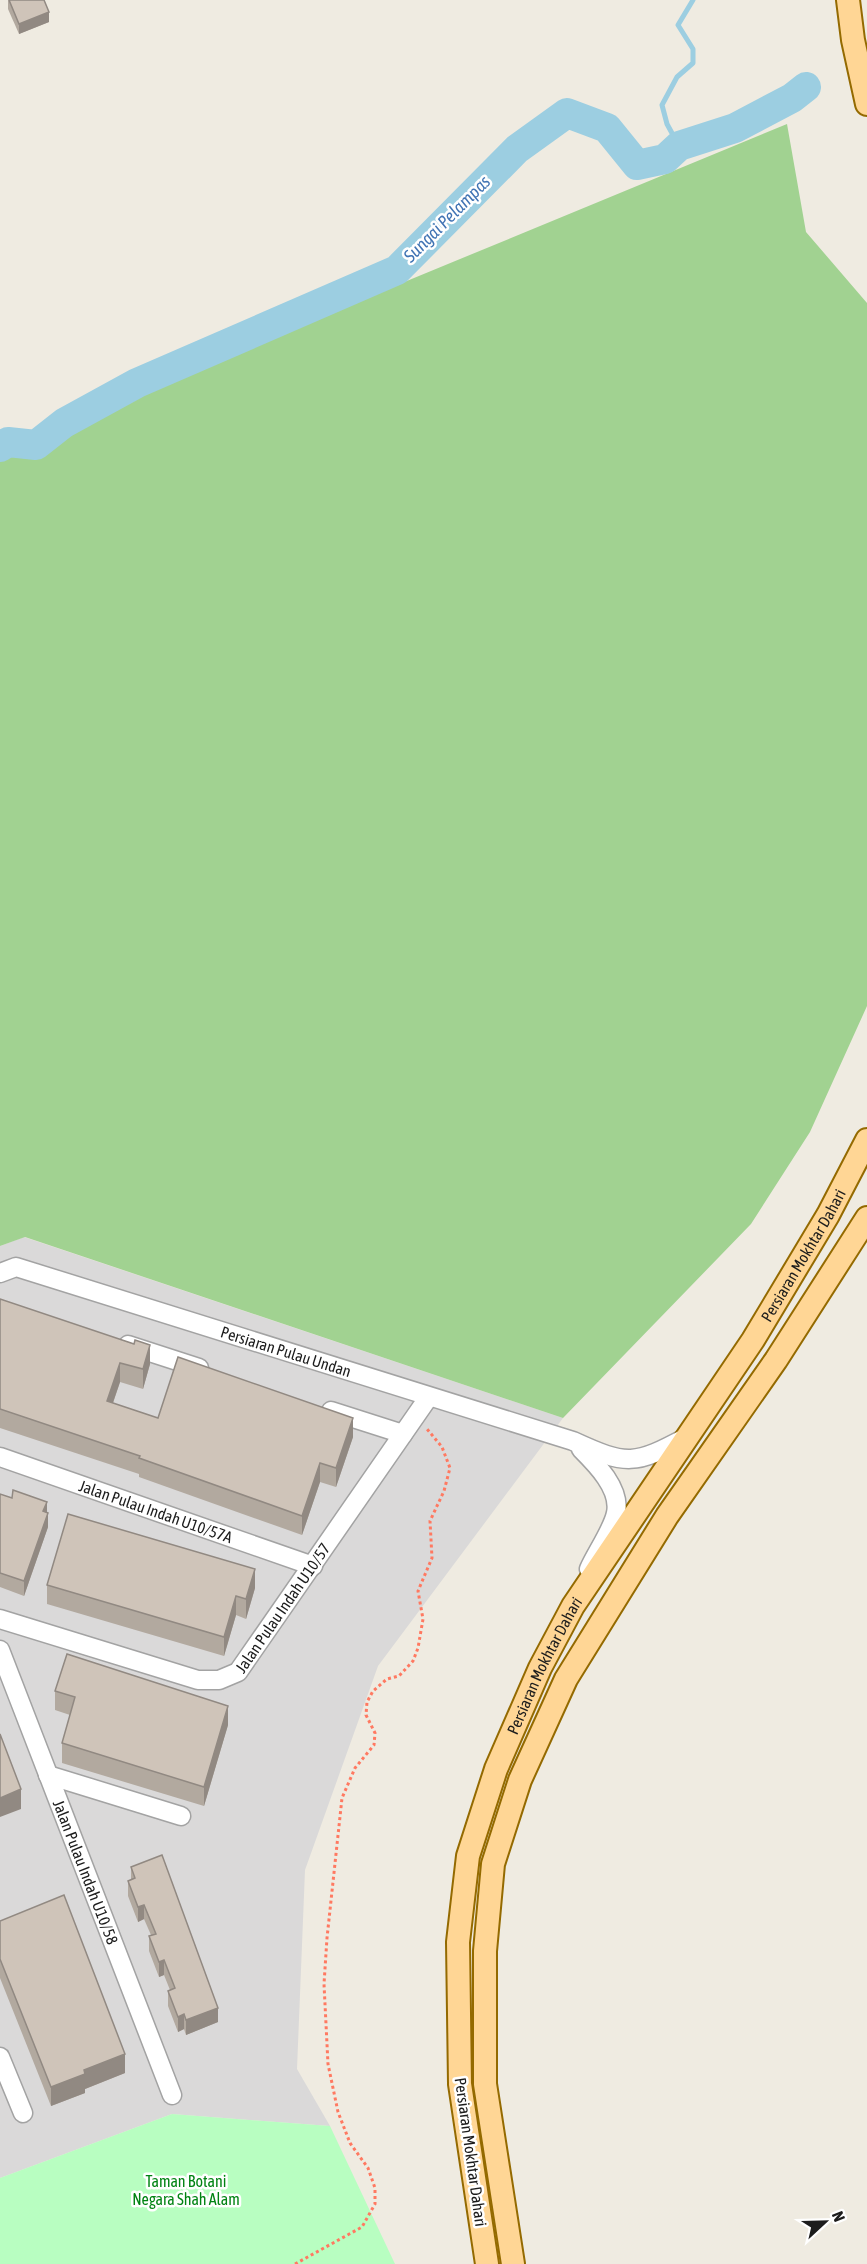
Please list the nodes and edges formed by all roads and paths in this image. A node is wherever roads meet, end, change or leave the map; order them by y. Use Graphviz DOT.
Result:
graph roads {
  1 [pos="848,0"];
  2 [pos="867,104"];
  3 [pos="867,1140"];
  4 [pos="867,1218"];
  5 [pos="0,1273"];
  6 [pos="112,1340"];
  7 [pos="213,1373"];
  8 [pos="428,1398"];
  9 [pos="314,1405"];
  10 [pos="414,1419"];
  11 [pos="403,1434"];
  12 [pos="688,1437"];
  13 [pos="573,1441"];
  14 [pos="0,1457"];
  15 [pos="313,1566"];
  16 [pos="573,1606"];
  17 [pos="0,1619"];
  18 [pos="0,1650"];
  19 [pos="48,1775"];
  20 [pos="181,1816"];
  21 [pos="0,2057"];
  22 [pos="172,2095"];
  23 [pos="23,2113"];
  24 [pos="296,2264"];
  25 [pos="487,2264"];
  26 [pos="513,2264"];
  1 -- 2 [label="main road"];
  3 -- 12 [label="main road, Persiaran Mokhtar Dahari"];
  4 -- 26 [label="main road, Persiaran Mokhtar Dahari"];
  5 -- 8 [label="street, Persiaran Pulau Undan"];
  6 -- 7 [label="street"];
  8 -- 10 [label="street, Jalan Pulau Indah U10/57"];
  8 -- 13 [label="street, Persiaran Pulau Undan"];
  9 -- 11 [label="street"];
  10 -- 11 [label="street, Jalan Pulau Indah U10/57"];
  10 -- 24 [label="path"];
  11 -- 15 [label="street, Jalan Pulau Indah U10/57"];
  12 -- 13 [label="street, Persiaran Pulau Undan"];
  12 -- 16 [label="main road, Persiaran Mokhtar Dahari"];
  13 -- 16 [label="street"];
  14 -- 15 [label="street, Jalan Pulau Indah U10/57A"];
  15 -- 17 [label="street, Jalan Pulau Indah U10/57"];
  16 -- 25 [label="main road, Persiaran Mokhtar Dahari"];
  18 -- 19 [label="street, Jalan Pulau Indah U10/58"];
  19 -- 20 [label="street"];
  19 -- 22 [label="street, Jalan Pulau Indah U10/58"];
  21 -- 23 [label="street"];
}
